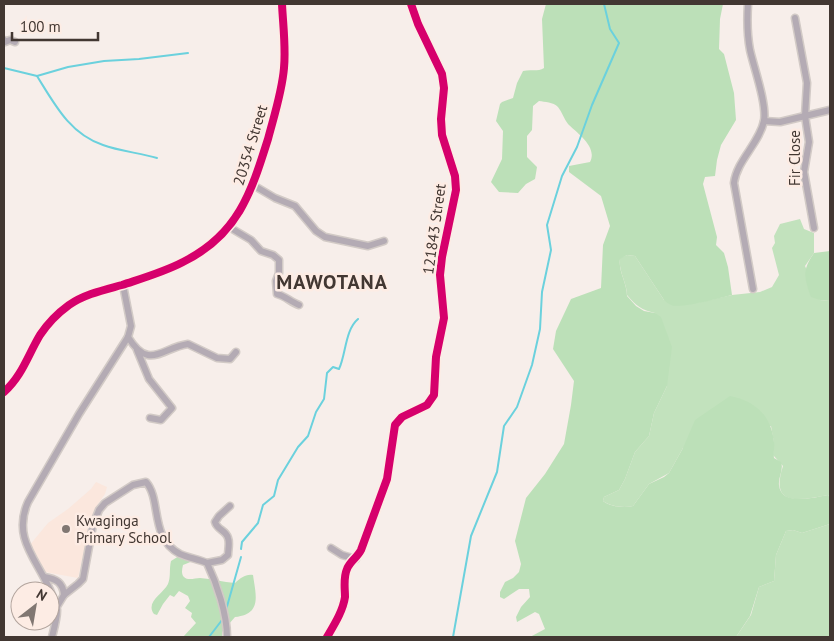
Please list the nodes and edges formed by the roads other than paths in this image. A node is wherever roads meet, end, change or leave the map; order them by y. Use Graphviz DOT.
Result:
graph roads {
  1 [pos="282,4"];
  2 [pos="411,4"];
  3 [pos="748,4"];
  4 [pos="795,18"];
  5 [pos="4,40"];
  6 [pos="15,42"];
  7 [pos="830,110"];
  8 [pos="805,116"];
  9 [pos="764,121"];
  10 [pos="254,185"];
  11 [pos="229,226"];
  12 [pos="814,228"];
  13 [pos="384,241"];
  14 [pos="123,284"];
  15 [pos="753,289"];
  16 [pos="299,305"];
  17 [pos="128,337"];
  18 [pos="135,347"];
  19 [pos="236,352"];
  20 [pos="4,392"];
  21 [pos="150,418"];
  22 [pos="230,506"];
  23 [pos="331,548"];
  24 [pos="356,558"];
  25 [pos="207,563"];
  26 [pos="44,577"];
  27 [pos="46,581"];
  28 [pos="64,595"];
  29 [pos="60,602"];
  30 [pos="227,637"];
  31 [pos="327,637"];
  1 -- 10 [label="street, 20354 Street"];
  2 -- 24 [label="street, 121843 Street"];
  3 -- 9 [label="street"];
  4 -- 8 [label="street, Fir Close"];
  5 -- 6 [label="street"];
  7 -- 8 [label="street"];
  8 -- 9 [label="street"];
  8 -- 12 [label="street, Fir Close"];
  9 -- 15 [label="street"];
  10 -- 11 [label="street, 20354 Street"];
  10 -- 13 [label="street"];
  11 -- 14 [label="street, 20354 Street"];
  11 -- 16 [label="street"];
  14 -- 17 [label="street"];
  14 -- 20 [label="street, 20354 Street"];
  17 -- 18 [label="street"];
  17 -- 26 [label="street"];
  18 -- 19 [label="street"];
  18 -- 21 [label="street"];
  22 -- 25 [label="street"];
  23 -- 24 [label="street"];
  24 -- 31 [label="street, 121843 Street"];
  25 -- 28 [label="street"];
  25 -- 30 [label="street"];
  26 -- 27 [label="street"];
  26 -- 28 [label="street"];
  28 -- 29 [label="street"];
}
